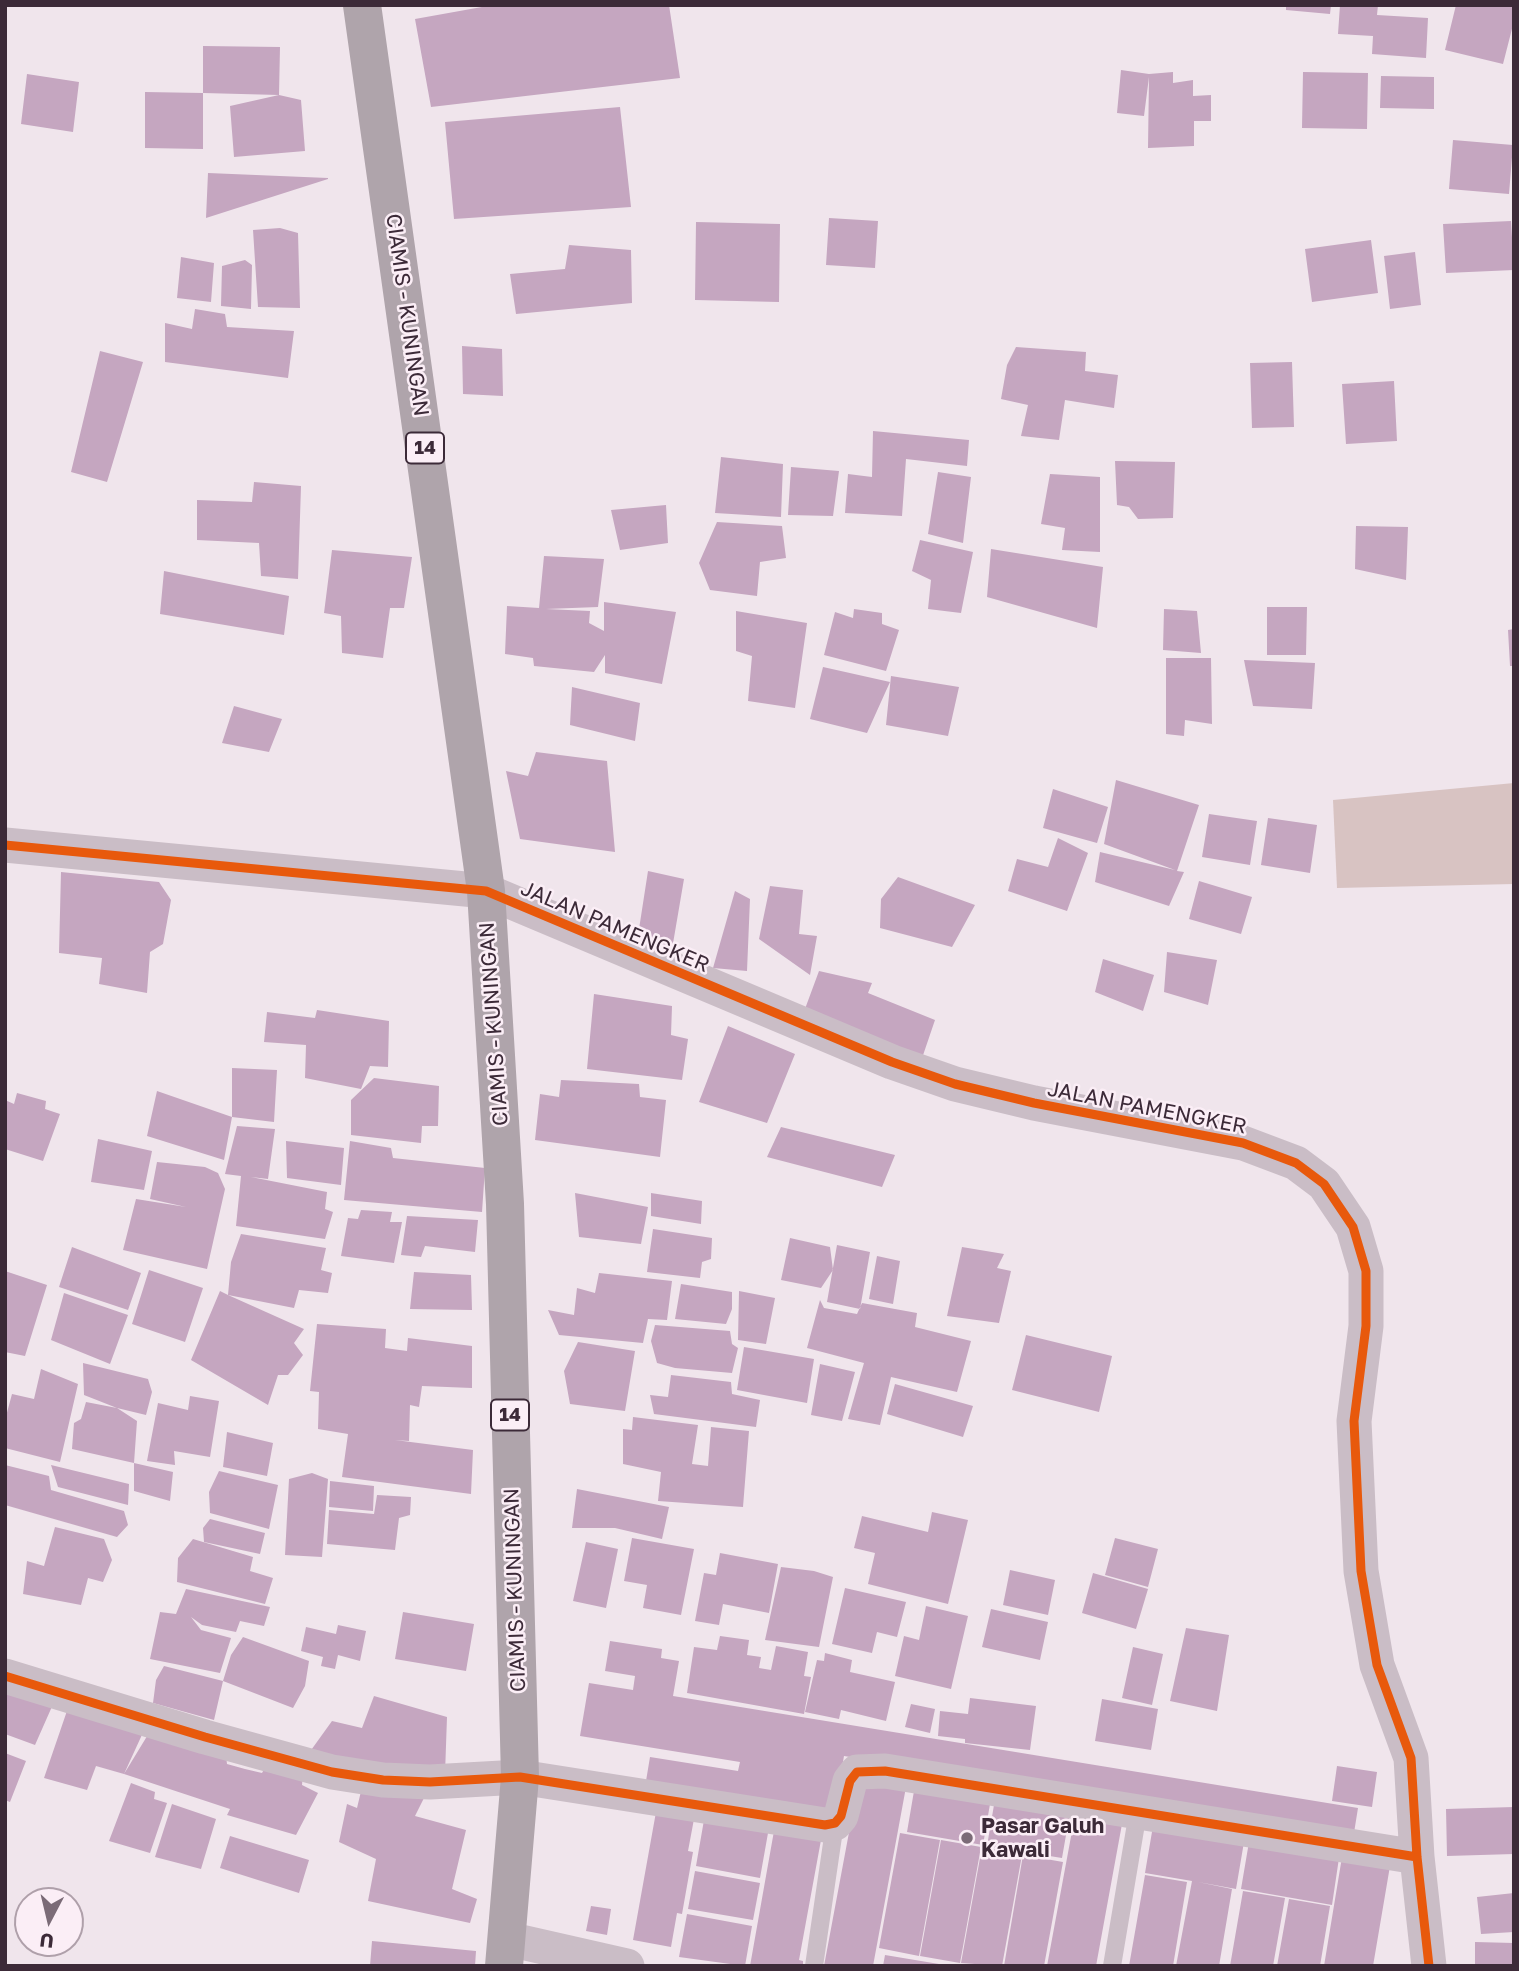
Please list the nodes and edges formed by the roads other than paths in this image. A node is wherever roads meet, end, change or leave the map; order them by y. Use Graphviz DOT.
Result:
graph roads {
  1 [pos="362,5"];
  2 [pos="5,845"];
  3 [pos="485,891"];
  4 [pos="5,1675"];
  5 [pos="520,1777"];
  6 [pos="1138,1812"];
  7 [pos="835,1823"];
  8 [pos="1417,1857"];
  9 [pos="506,1953"];
  10 [pos="626,1966"];
  11 [pos="814,1966"];
  12 [pos="1112,1966"];
  13 [pos="1429,1966"];
  1 -- 3 [label="highway, CIAMIS - KUNINGAN / 14"];
  2 -- 3 [label="street, JALAN PAMENGKER"];
  3 -- 5 [label="highway, CIAMIS - KUNINGAN / 14"];
  3 -- 8 [label="street, JALAN PAMENGKER"];
  4 -- 5 [label="street"];
  5 -- 7 [label="street"];
  5 -- 9 [label="highway, CIAMIS - KUNINGAN / 14"];
  6 -- 7 [label="street"];
  6 -- 8 [label="street"];
  6 -- 12 [label="lane"];
  7 -- 11 [label="lane"];
  8 -- 13 [label="street, JALAN PAMENGKER"];
  9 -- 10 [label="street"];
}
